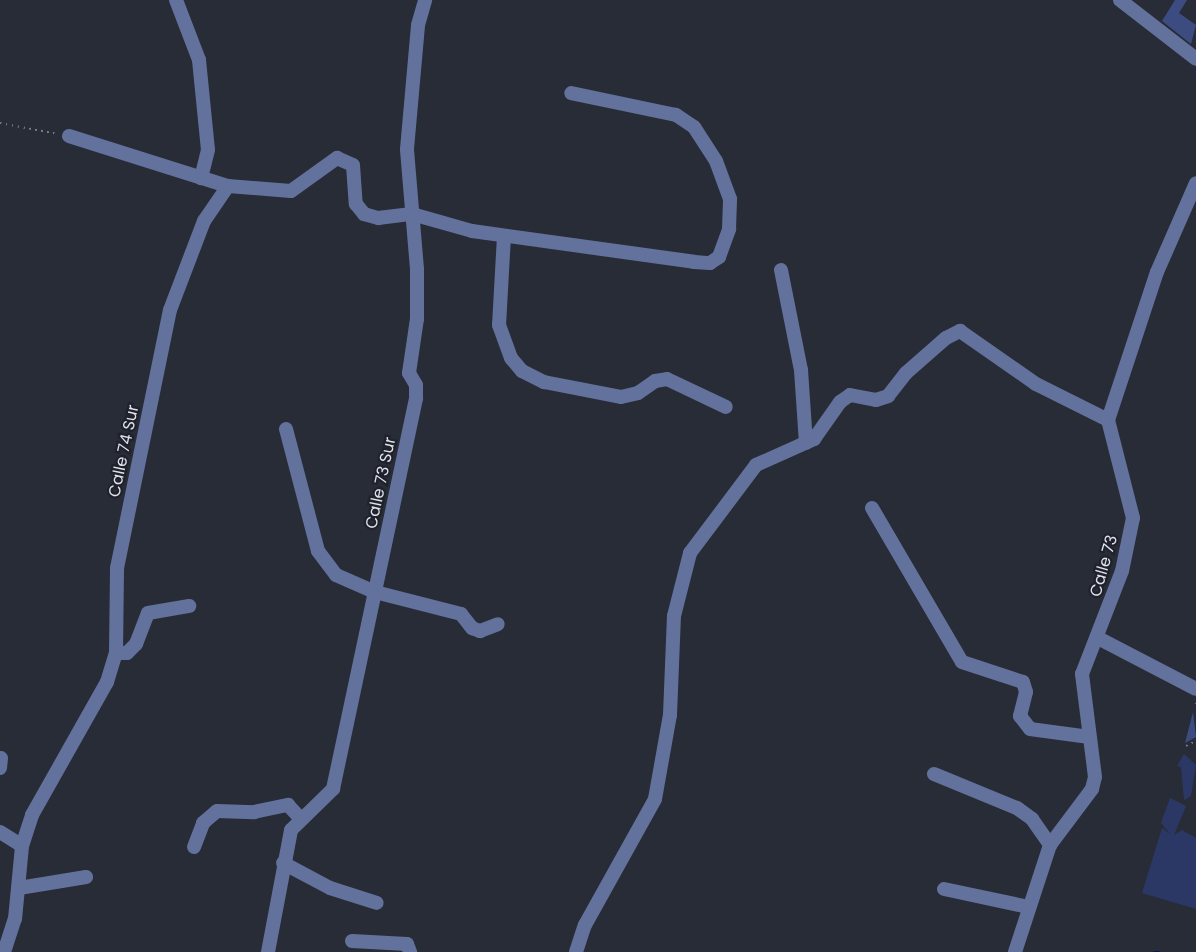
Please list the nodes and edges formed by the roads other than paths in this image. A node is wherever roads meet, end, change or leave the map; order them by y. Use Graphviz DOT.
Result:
graph roads {
  1 [pos="176,0"];
  2 [pos="425,0"];
  3 [pos="1120,0"];
  4 [pos="1196,59"];
  5 [pos="571,93"];
  6 [pos="69,136"];
  7 [pos="201,178"];
  8 [pos="1196,183"];
  9 [pos="228,186"];
  10 [pos="412,214"];
  11 [pos="504,236"];
  12 [pos="781,270"];
  13 [pos="726,407"];
  14 [pos="1108,420"];
  15 [pos="286,429"];
  16 [pos="806,443"];
  17 [pos="872,508"];
  18 [pos="375,592"];
  19 [pos="189,606"];
  20 [pos="498,624"];
  21 [pos="1098,638"];
  22 [pos="116,654"];
  23 [pos="1196,689"];
  24 [pos="1089,737"];
  25 [pos="934,774"];
  26 [pos="300,818"];
  27 [pos="0,832"];
  28 [pos="1050,845"];
  29 [pos="22,846"];
  30 [pos="194,847"];
  31 [pos="283,863"];
  32 [pos="86,877"];
  33 [pos="19,888"];
  34 [pos="944,889"];
  35 [pos="377,903"];
  36 [pos="1029,907"];
  37 [pos="352,940"];
  38 [pos="4,952"];
  39 [pos="268,952"];
  40 [pos="410,952"];
  41 [pos="576,952"];
  42 [pos="1015,952"];
  1 -- 7 [label="street"];
  2 -- 10 [label="street, Calle 73 Sur"];
  3 -- 4 [label="street"];
  5 -- 11 [label="street"];
  6 -- 7 [label="street"];
  7 -- 9 [label="street"];
  8 -- 14 [label="street"];
  9 -- 10 [label="street"];
  9 -- 22 [label="street, Calle 74 Sur"];
  10 -- 11 [label="street"];
  10 -- 18 [label="street, Calle 73 Sur"];
  11 -- 13 [label="street"];
  12 -- 16 [label="street"];
  14 -- 16 [label="street"];
  14 -- 21 [label="street, Calle 73"];
  15 -- 18 [label="street"];
  16 -- 41 [label="street"];
  17 -- 24 [label="street"];
  18 -- 20 [label="street"];
  18 -- 26 [label="street, Calle 73 Sur"];
  19 -- 22 [label="street"];
  21 -- 23 [label="street"];
  21 -- 24 [label="street, Calle 73"];
  22 -- 29 [label="street, Calle 74 Sur"];
  24 -- 28 [label="street, Calle 73"];
  25 -- 28 [label="street"];
  26 -- 30 [label="street"];
  26 -- 31 [label="street, Calle 73 Sur"];
  27 -- 29 [label="street"];
  28 -- 36 [label="street, Calle 73"];
  29 -- 33 [label="street, Calle 74 Sur"];
  31 -- 35 [label="street"];
  31 -- 39 [label="street, Calle 73 Sur"];
  32 -- 33 [label="street"];
  33 -- 38 [label="street, Calle 74 Sur"];
  34 -- 36 [label="street"];
  36 -- 42 [label="street, Calle 73"];
  37 -- 40 [label="street"];
}
